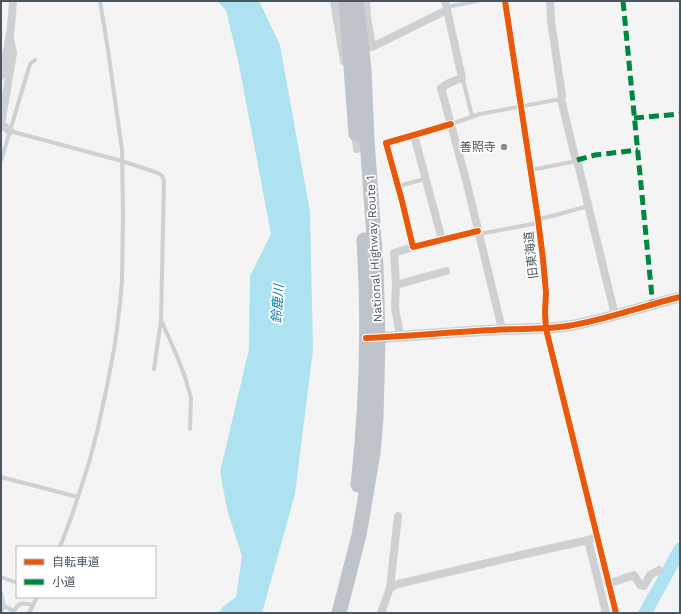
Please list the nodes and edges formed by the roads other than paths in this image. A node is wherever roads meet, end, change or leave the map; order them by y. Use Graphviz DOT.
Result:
graph roads {
  1 [pos="13,1"];
  2 [pos="100,1"];
  3 [pos="334,1"];
  4 [pos="346,1"];
  5 [pos="356,1"];
  6 [pos="366,1"];
  7 [pos="478,1"];
  8 [pos="505,1"];
  9 [pos="550,1"];
  10 [pos="446,6"];
  11 [pos="10,38"];
  12 [pos="35,60"];
  13 [pos="3,65"];
  14 [pos="1,76"];
  15 [pos="462,78"];
  16 [pos="561,99"];
  17 [pos="521,106"];
  18 [pos="472,116"];
  19 [pos="1,124"];
  20 [pos="451,124"];
  21 [pos="10,131"];
  22 [pos="414,136"];
  23 [pos="357,149"];
  24 [pos="1,161"];
  25 [pos="122,161"];
  26 [pos="577,161"];
  27 [pos="531,170"];
  28 [pos="426,178"];
  29 [pos="398,186"];
  30 [pos="588,206"];
  31 [pos="538,221"];
  32 [pos="479,232"];
  33 [pos="442,240"];
  34 [pos="414,247"];
  35 [pos="446,271"];
  36 [pos="396,285"];
  37 [pos="680,297"];
  38 [pos="615,315"];
  39 [pos="161,320"];
  40 [pos="502,329"];
  41 [pos="547,331"];
  42 [pos="399,336"];
  43 [pos="372,337"];
  44 [pos="154,368"];
  45 [pos="190,429"];
  46 [pos="1,477"];
  47 [pos="78,497"];
  48 [pos="398,516"];
  49 [pos="597,537"];
  50 [pos="588,540"];
  51 [pos="60,546"];
  52 [pos="659,570"];
  53 [pos="1,577"];
  54 [pos="16,583"];
  55 [pos="608,584"];
  56 [pos="390,588"];
  57 [pos="1,593"];
  58 [pos="37,598"];
  59 [pos="33,605"];
  60 [pos="4,606"];
  61 [pos="14,612"];
  62 [pos="1,613"];
  63 [pos="29,613"];
  64 [pos="330,613"];
  65 [pos="339,613"];
  66 [pos="381,613"];
  67 [pos="606,613"];
  68 [pos="616,613"];
  1 -- 11 [label="street"];
  2 -- 25 [label="lane"];
  3 -- 23 [label="street"];
  4 -- 23 [label="highway, National Highway Route 1"];
  5 -- 43 [label="highway, National Highway Route 1"];
  6 -- 10 [label="street"];
  7 -- 10 [label="lane"];
  8 -- 17 [label="street, 旧東海道"];
  9 -- 16 [label="street"];
  10 -- 15 [label="street"];
  11 -- 13 [label="street"];
  11 -- 19 [label="street"];
  12 -- 21 [label="lane"];
  13 -- 14 [label="street"];
  15 -- 18 [label="lane"];
  15 -- 20 [label="street"];
  16 -- 17 [label="lane"];
  16 -- 26 [label="street"];
  17 -- 18 [label="lane"];
  17 -- 27 [label="street, 旧東海道"];
  18 -- 20 [label="lane"];
  19 -- 21 [label="street"];
  20 -- 22 [label="street"];
  20 -- 32 [label="street"];
  21 -- 24 [label="lane"];
  21 -- 25 [label="lane"];
  22 -- 28 [label="street"];
  22 -- 29 [label="street"];
  23 -- 43 [label="highway, National Highway Route 1"];
  25 -- 39 [label="lane"];
  25 -- 47 [label="lane"];
  26 -- 27 [label="lane"];
  26 -- 30 [label="street"];
  27 -- 31 [label="street, 旧東海道"];
  28 -- 29 [label="lane"];
  28 -- 33 [label="street"];
  29 -- 34 [label="street"];
  30 -- 31 [label="lane"];
  30 -- 38 [label="street"];
  31 -- 32 [label="lane"];
  31 -- 41 [label="street, 旧東海道"];
  32 -- 33 [label="street"];
  32 -- 40 [label="street"];
  33 -- 34 [label="street"];
  34 -- 36 [label="street"];
  35 -- 36 [label="street"];
  36 -- 42 [label="street"];
  37 -- 38 [label="street"];
  38 -- 41 [label="street"];
  39 -- 44 [label="lane"];
  39 -- 45 [label="lane"];
  40 -- 41 [label="street"];
  40 -- 42 [label="street"];
  41 -- 49 [label="street, 旧東海道"];
  42 -- 43 [label="street"];
  43 -- 64 [label="highway, National Highway Route 1"];
  43 -- 65 [label="highway, National Highway Route 1"];
  46 -- 47 [label="lane"];
  47 -- 51 [label="lane"];
  48 -- 56 [label="street"];
  49 -- 50 [label="street"];
  49 -- 55 [label="street, 旧東海道"];
  50 -- 56 [label="street"];
  50 -- 67 [label="street"];
  52 -- 55 [label="street"];
  53 -- 54 [label="lane"];
  55 -- 68 [label="street, 旧東海道"];
  56 -- 66 [label="street"];
  57 -- 60 [label="lane"];
  58 -- 59 [label="lane"];
  59 -- 61 [label="lane"];
  59 -- 63 [label="lane"];
  60 -- 61 [label="lane"];
  60 -- 62 [label="lane"];
}
